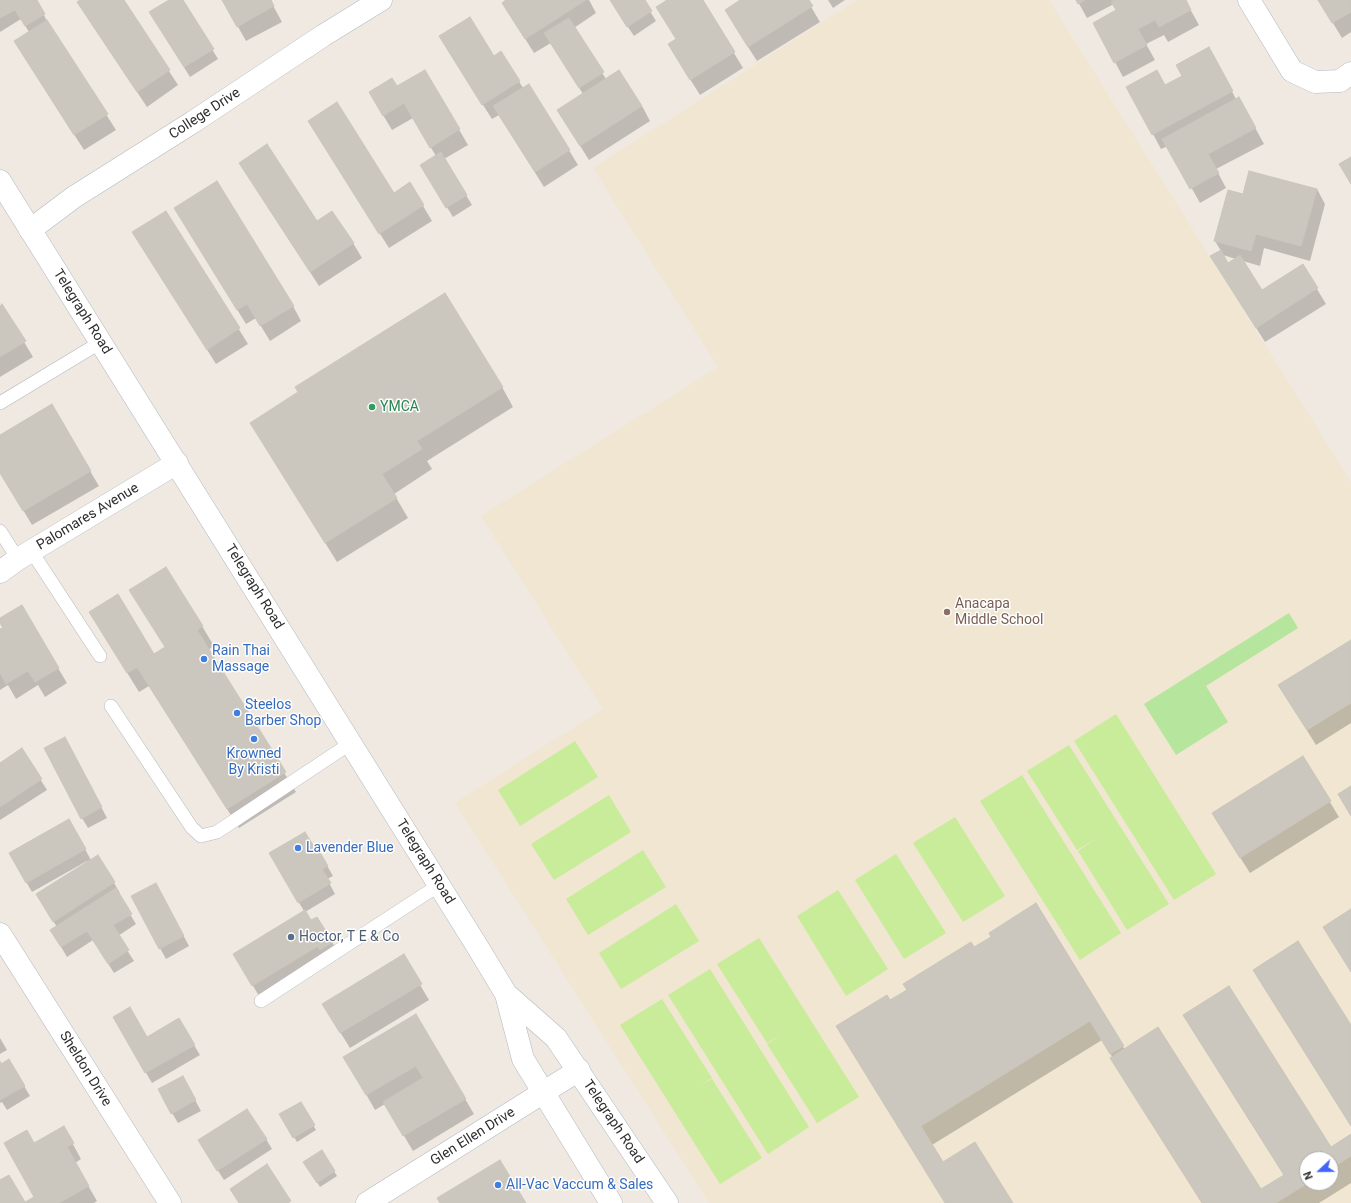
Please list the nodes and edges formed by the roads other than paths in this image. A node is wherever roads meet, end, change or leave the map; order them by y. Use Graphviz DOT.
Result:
graph roads {
  1 [pos="381,0"];
  2 [pos="1249,0"];
  3 [pos="1351,73"];
  4 [pos="0,181"];
  5 [pos="30,230"];
  6 [pos="101,342"];
  7 [pos="0,404"];
  8 [pos="177,463"];
  9 [pos="0,531"];
  10 [pos="25,555"];
  11 [pos="0,572"];
  12 [pos="100,656"];
  13 [pos="111,706"];
  14 [pos="351,743"];
  15 [pos="439,885"];
  16 [pos="0,934"];
  17 [pos="506,994"];
  18 [pos="261,1001"];
  19 [pos="579,1070"];
  20 [pos="543,1093"];
  21 [pos="374,1201"];
  22 [pos="170,1203"];
  23 [pos="611,1203"];
  24 [pos="667,1203"];
  1 -- 5 [label="main road, College Drive"];
  2 -- 3 [label="main road"];
  4 -- 5 [label="main road, Telegraph Road"];
  5 -- 6 [label="main road, Telegraph Road"];
  6 -- 7 [label="lane"];
  6 -- 8 [label="main road, Telegraph Road"];
  8 -- 10 [label="main road, Palomares Avenue"];
  8 -- 14 [label="main road, Telegraph Road"];
  9 -- 10 [label="lane"];
  10 -- 11 [label="main road, Palomares Avenue"];
  10 -- 12 [label="lane"];
  13 -- 14 [label="lane"];
  14 -- 15 [label="main road, Telegraph Road"];
  15 -- 17 [label="main road, Telegraph Road"];
  15 -- 18 [label="lane"];
  16 -- 22 [label="main road, Sheldon Drive"];
  17 -- 19 [label="main road, Telegraph Road"];
  17 -- 20 [label="main road, Telegraph Road"];
  19 -- 20 [label="main road, Glen Ellen Drive"];
  19 -- 24 [label="main road, Telegraph Road"];
  20 -- 21 [label="main road, Glen Ellen Drive"];
  20 -- 23 [label="main road, Telegraph Road"];
}
